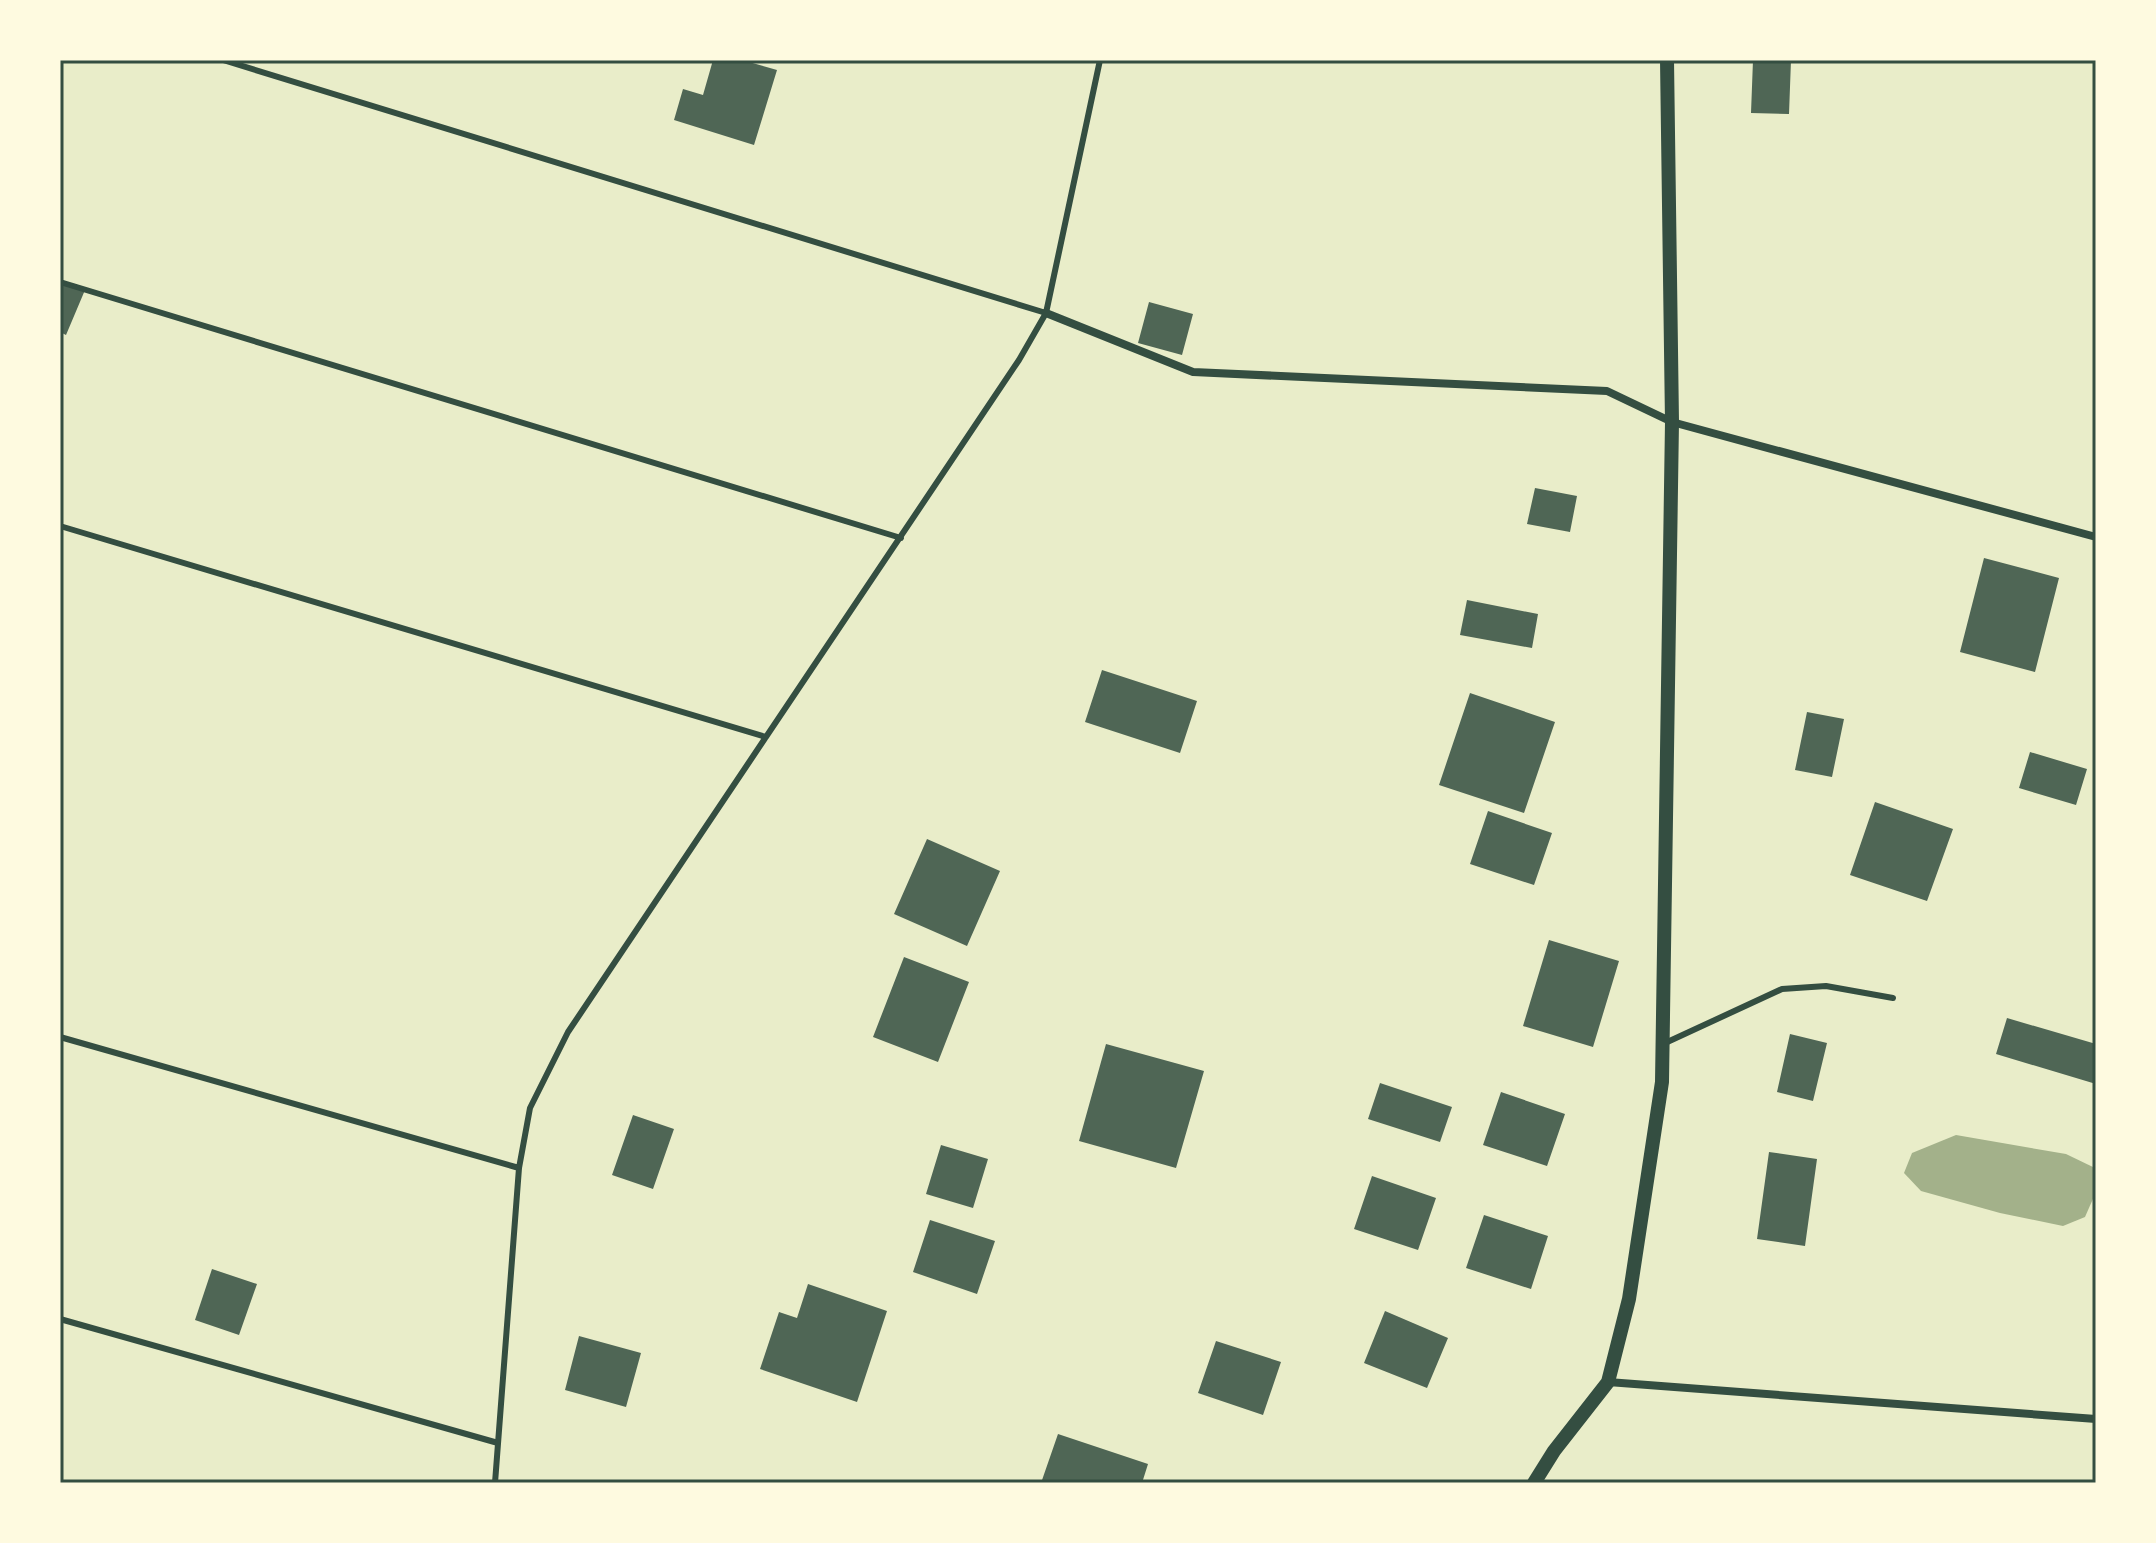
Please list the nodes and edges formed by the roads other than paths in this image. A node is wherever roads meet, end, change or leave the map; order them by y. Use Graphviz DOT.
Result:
graph roads {
  1 [pos="223,60"];
  2 [pos="1100,60"];
  3 [pos="1667,60"];
  4 [pos="60,282"];
  5 [pos="1046,313"];
  6 [pos="1672,422"];
  7 [pos="60,526"];
  8 [pos="2096,537"];
  9 [pos="901,538"];
  10 [pos="766,737"];
  11 [pos="1893,998"];
  12 [pos="60,1037"];
  13 [pos="1663,1044"];
  14 [pos="519,1168"];
  15 [pos="60,1319"];
  16 [pos="1608,1382"];
  17 [pos="2096,1419"];
  18 [pos="498,1443"];
  19 [pos="495,1483"];
  20 [pos="1534,1483"];
  1 -- 5 [label="lane"];
  2 -- 5 [label="lane"];
  3 -- 6 [label="street"];
  4 -- 9 [label="lane"];
  5 -- 6 [label="street"];
  5 -- 9 [label="lane"];
  6 -- 8 [label="street"];
  6 -- 13 [label="street"];
  7 -- 10 [label="lane"];
  9 -- 10 [label="lane"];
  10 -- 14 [label="lane"];
  11 -- 13 [label="lane"];
  12 -- 14 [label="lane"];
  13 -- 16 [label="street"];
  14 -- 18 [label="lane"];
  15 -- 18 [label="lane"];
  16 -- 17 [label="street"];
  16 -- 20 [label="street"];
  18 -- 19 [label="lane"];
}
